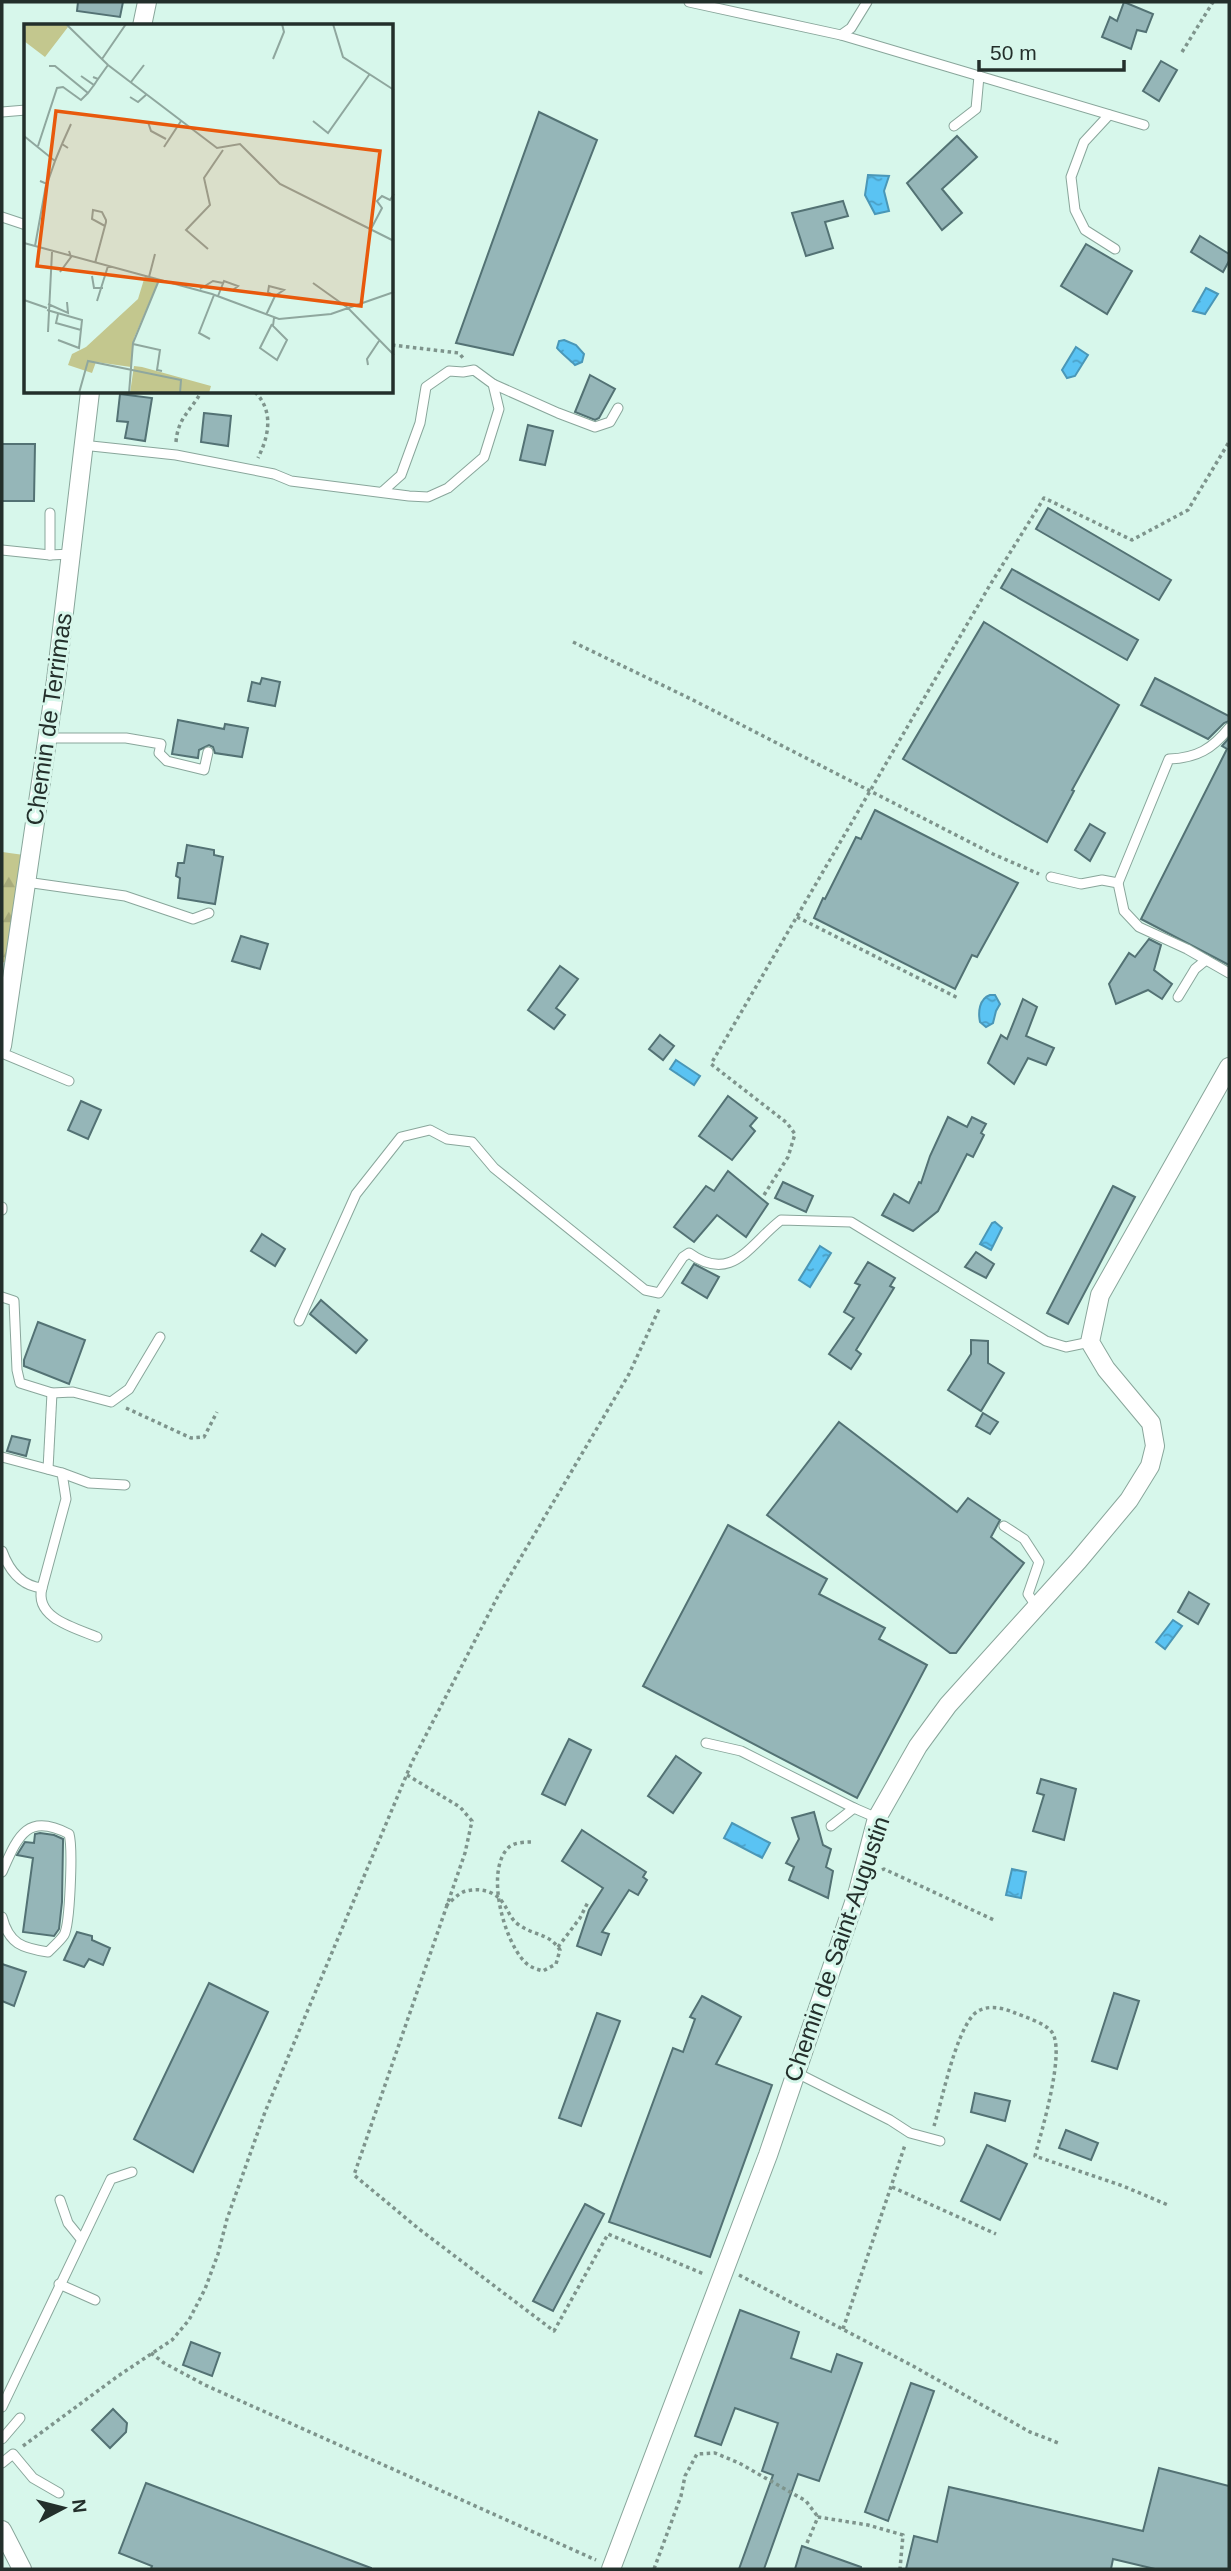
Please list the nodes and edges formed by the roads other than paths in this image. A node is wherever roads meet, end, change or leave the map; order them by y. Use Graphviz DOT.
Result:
graph roads {
  1 [pos="147,2"];
  2 [pos="689,2"];
  3 [pos="867,2"];
  4 [pos="142,24"];
  5 [pos="841,35"];
  6 [pos="979,76"];
  7 [pos="24,110"];
  8 [pos="2,112"];
  9 [pos="1109,115"];
  10 [pos="1144,125"];
  11 [pos="954,126"];
  12 [pos="2,217"];
  13 [pos="24,224"];
  14 [pos="1115,249"];
  15 [pos="494,384"];
  16 [pos="90,394"];
  17 [pos="618,408"];
  18 [pos="82,445"];
  19 [pos="382,492"];
  20 [pos="50,513"];
  21 [pos="2,550"];
  22 [pos="71,554"];
  23 [pos="50,555"];
  24 [pos="1229,728"];
  25 [pos="47,738"];
  26 [pos="208,752"];
  27 [pos="1051,877"];
  28 [pos="26,883"];
  29 [pos="1118,883"];
  30 [pos="209,913"];
  31 [pos="1206,961"];
  32 [pos="7,967"];
  33 [pos="1229,973"];
  34 [pos="1178,997"];
  35 [pos="2,1046"];
  36 [pos="2,1053"];
  37 [pos="1229,1067"];
  38 [pos="69,1081"];
  39 [pos="2,1297"];
  40 [pos="299,1321"];
  41 [pos="159,1337"];
  42 [pos="1090,1342"];
  43 [pos="52,1393"];
  44 [pos="2,1457"];
  45 [pos="48,1469"];
  46 [pos="62,1473"];
  47 [pos="125,1485"];
  48 [pos="1004,1526"];
  49 [pos="2,1551"];
  50 [pos="42,1588"];
  51 [pos="1036,1606"];
  52 [pos="97,1637"];
  53 [pos="706,1743"];
  54 [pos="854,1808"];
  55 [pos="877,1818"];
  56 [pos="831,1826"];
  57 [pos="2,1872"];
  58 [pos="2,1917"];
  59 [pos="795,2072"];
  60 [pos="935,2140"];
  61 [pos="132,2172"];
  62 [pos="60,2200"];
  63 [pos="81,2239"];
  64 [pos="59,2284"];
  65 [pos="95,2300"];
  66 [pos="2,2407"];
  67 [pos="20,2418"];
  68 [pos="2,2439"];
  69 [pos="2,2463"];
  70 [pos="59,2493"];
  71 [pos="2,2530"];
  72 [pos="611,2568"];
  73 [pos="22,2569"];
  1 -- 4 [label="street"];
  2 -- 5 [label="lane"];
  3 -- 5 [label="lane"];
  5 -- 6 [label="lane"];
  6 -- 9 [label="lane"];
  6 -- 11 [label="lane"];
  7 -- 8 [label="lane"];
  9 -- 10 [label="lane"];
  9 -- 14 [label="lane"];
  12 -- 13 [label="lane"];
  15 -- 17 [label="lane"];
  15 -- 19 [label="lane"];
  15 -- 19 [label="lane"];
  16 -- 18 [label="street, Chemin de Terrimas"];
  18 -- 19 [label="lane"];
  18 -- 22 [label="street, Chemin de Terrimas"];
  20 -- 23 [label="lane"];
  21 -- 23 [label="lane"];
  22 -- 23 [label="lane"];
  22 -- 25 [label="street, Chemin de Terrimas"];
  24 -- 29 [label="lane"];
  25 -- 26 [label="lane"];
  25 -- 28 [label="street, Chemin de Terrimas"];
  27 -- 29 [label="lane"];
  28 -- 30 [label="lane"];
  28 -- 32 [label="street, Chemin de Terrimas"];
  29 -- 31 [label="lane"];
  31 -- 33 [label="lane"];
  31 -- 34 [label="lane"];
  32 -- 35 [label="street, Chemin de Terrimas"];
  36 -- 38 [label="lane"];
  37 -- 42 [label="street"];
  39 -- 43 [label="lane"];
  40 -- 42 [label="lane"];
  41 -- 43 [label="lane"];
  42 -- 51 [label="street, Chemin de Saint-Augustin"];
  43 -- 45 [label="lane"];
  44 -- 45 [label="lane"];
  45 -- 46 [label="lane"];
  46 -- 47 [label="lane"];
  46 -- 50 [label="lane"];
  48 -- 51 [label="lane"];
  49 -- 50 [label="lane"];
  50 -- 52 [label="lane"];
  51 -- 55 [label="street, Chemin de Saint-Augustin"];
  53 -- 54 [label="lane"];
  54 -- 55 [label="lane"];
  54 -- 56 [label="lane"];
  55 -- 59 [label="street, Chemin de Saint-Augustin"];
  57 -- 58 [label="lane"];
  59 -- 60 [label="lane"];
  59 -- 72 [label="street, Chemin de Saint-Augustin"];
  61 -- 63 [label="lane"];
  62 -- 63 [label="lane"];
  63 -- 64 [label="lane"];
  64 -- 65 [label="lane"];
  64 -- 66 [label="lane"];
  67 -- 68 [label="lane"];
  69 -- 70 [label="lane"];
  71 -- 73 [label="street"];
}
